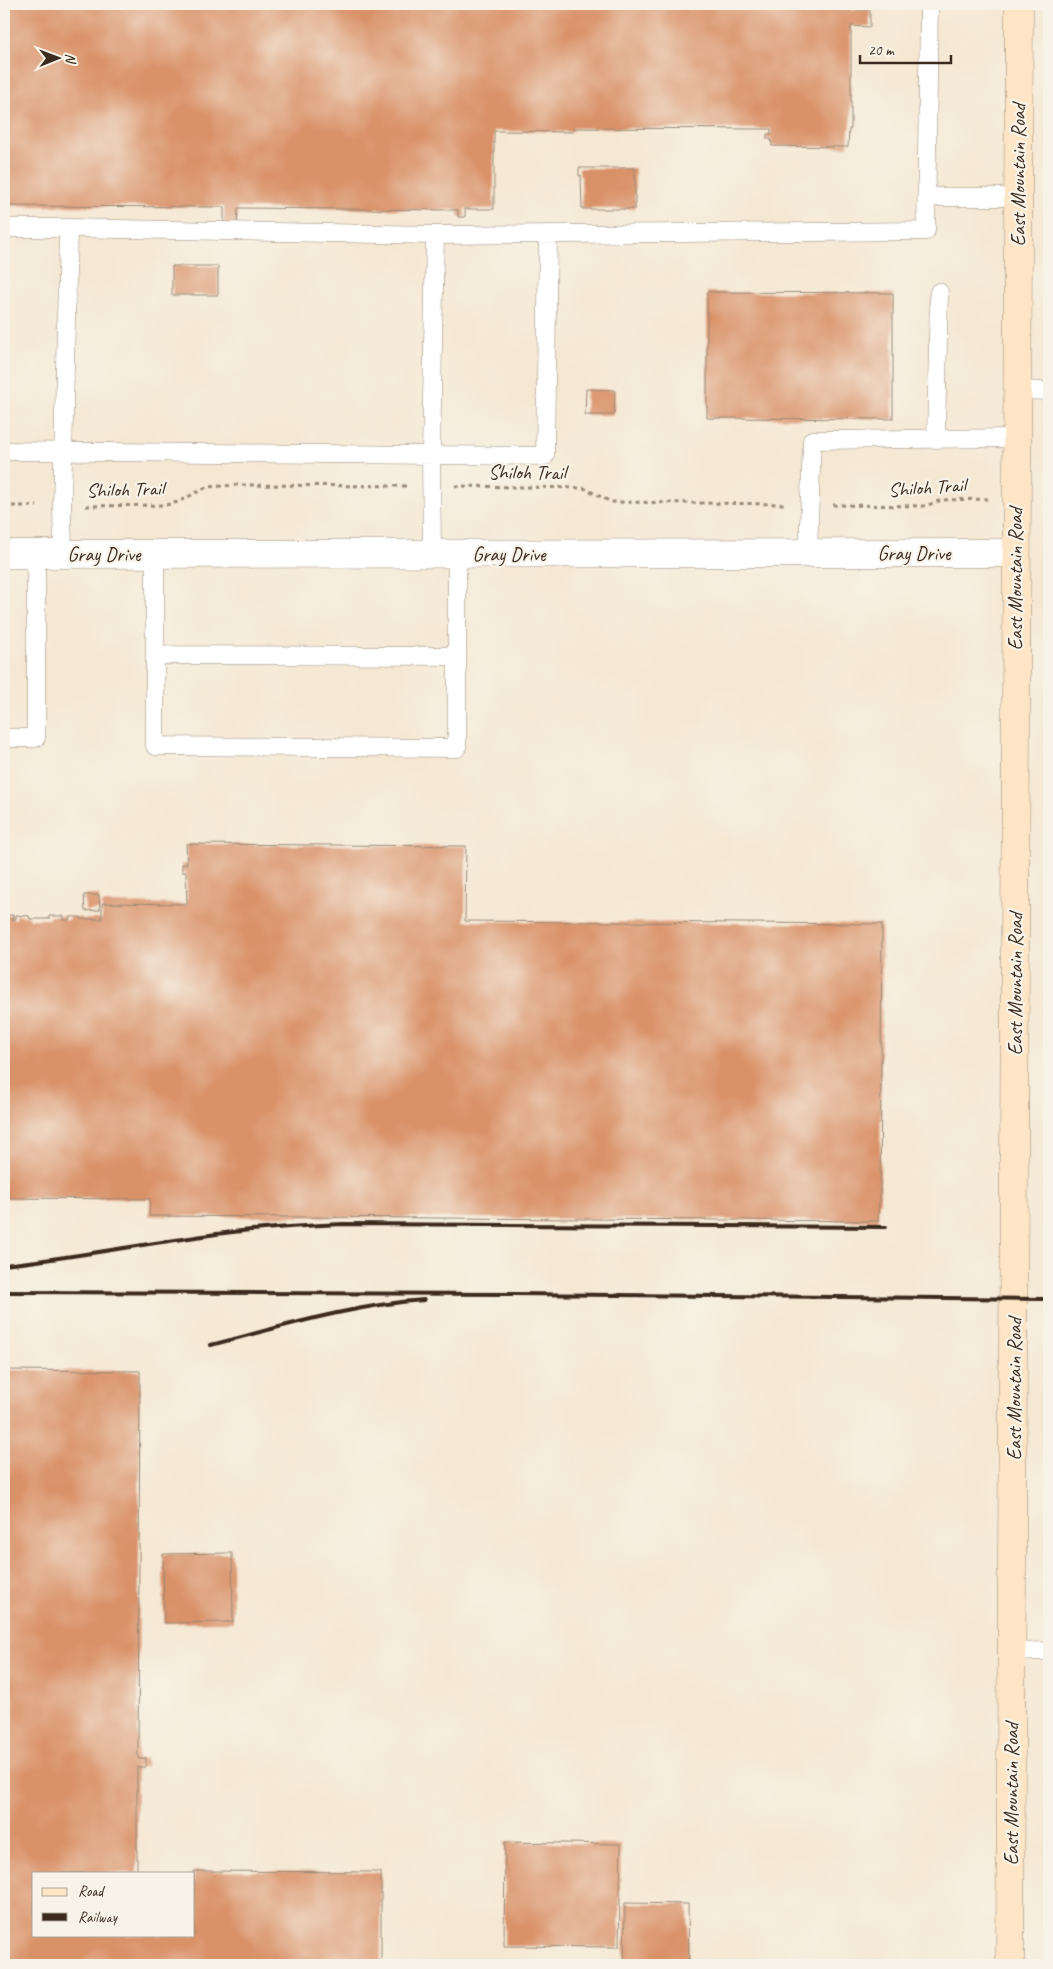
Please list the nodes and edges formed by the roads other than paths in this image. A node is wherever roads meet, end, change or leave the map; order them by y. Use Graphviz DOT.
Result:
graph roads {
  1 [pos="929,4"];
  2 [pos="1019,4"];
  3 [pos="927,197"];
  4 [pos="1018,197"];
  5 [pos="4,228"];
  6 [pos="68,228"];
  7 [pos="548,234"];
  8 [pos="435,235"];
  9 [pos="939,292"];
  10 [pos="1017,390"];
  11 [pos="1049,391"];
  12 [pos="1017,438"];
  13 [pos="936,439"];
  14 [pos="4,451"];
  15 [pos="63,451"];
  16 [pos="431,456"];
  17 [pos="808,553"];
  18 [pos="1015,553"];
  19 [pos="4,554"];
  20 [pos="36,554"];
  21 [pos="63,554"];
  22 [pos="155,554"];
  23 [pos="444,554"];
  24 [pos="155,655"];
  25 [pos="457,656"];
  26 [pos="4,738"];
  27 [pos="1049,1651"];
  28 [pos="1012,1652"];
  29 [pos="1010,1965"];
  1 -- 3 [label="lane"];
  2 -- 4 [label="street, East Mountain Road"];
  3 -- 4 [label="lane"];
  3 -- 7 [label="lane"];
  4 -- 10 [label="street, East Mountain Road"];
  5 -- 6 [label="lane"];
  6 -- 8 [label="lane"];
  6 -- 15 [label="lane"];
  7 -- 8 [label="lane"];
  7 -- 16 [label="lane"];
  8 -- 16 [label="lane"];
  9 -- 13 [label="lane"];
  10 -- 11 [label="lane"];
  10 -- 12 [label="street, East Mountain Road"];
  12 -- 13 [label="lane"];
  12 -- 18 [label="street, East Mountain Road"];
  13 -- 17 [label="lane"];
  14 -- 15 [label="lane"];
  15 -- 16 [label="lane"];
  15 -- 21 [label="lane"];
  16 -- 23 [label="lane"];
  17 -- 18 [label="street, Gray Drive"];
  17 -- 23 [label="street, Gray Drive"];
  18 -- 28 [label="street, East Mountain Road"];
  19 -- 20 [label="street, Gray Drive"];
  20 -- 21 [label="street, Gray Drive"];
  20 -- 26 [label="lane"];
  21 -- 22 [label="street, Gray Drive"];
  22 -- 23 [label="street, Gray Drive"];
  22 -- 24 [label="lane"];
  23 -- 25 [label="lane"];
  24 -- 25 [label="lane"];
  24 -- 25 [label="lane"];
  27 -- 28 [label="lane"];
  28 -- 29 [label="street, East Mountain Road"];
}
